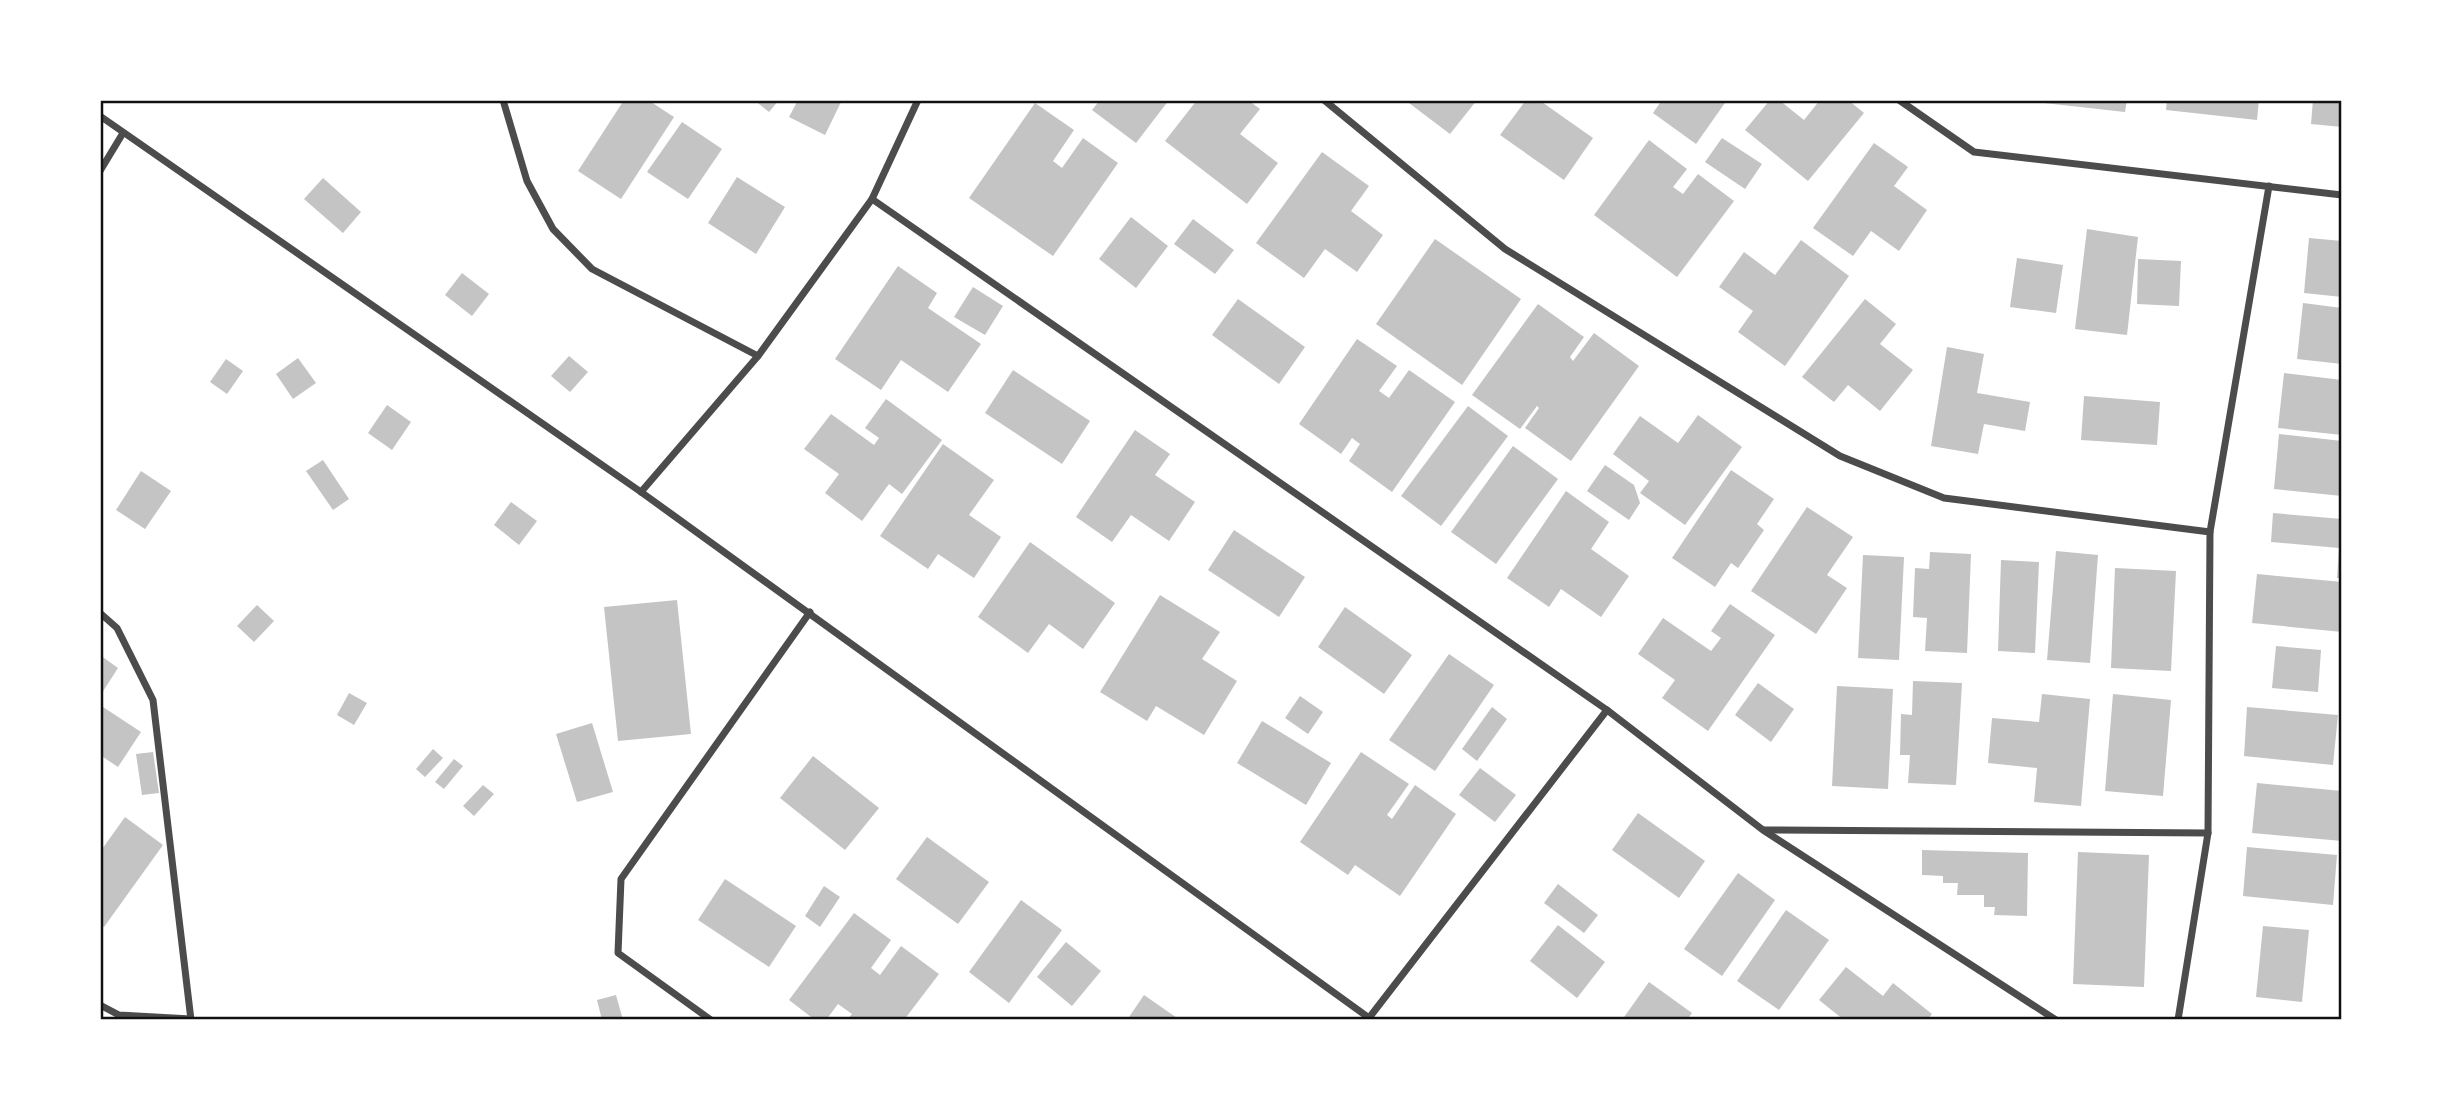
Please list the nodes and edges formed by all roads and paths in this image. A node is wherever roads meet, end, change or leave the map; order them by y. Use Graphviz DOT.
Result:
graph roads {
  1 [pos="503,100"];
  2 [pos="918,100"];
  3 [pos="1324,100"];
  4 [pos="1899,100"];
  5 [pos="100,116"];
  6 [pos="123,133"];
  7 [pos="100,171"];
  8 [pos="2269,186"];
  9 [pos="2342,194"];
  10 [pos="872,199"];
  11 [pos="758,356"];
  12 [pos="641,492"];
  13 [pos="2210,532"];
  14 [pos="810,612"];
  15 [pos="100,613"];
  16 [pos="1607,710"];
  17 [pos="1763,830"];
  18 [pos="2208,833"];
  19 [pos="100,1005"];
  20 [pos="1370,1019"];
  21 [pos="191,1020"];
  22 [pos="711,1020"];
  23 [pos="2056,1020"];
  24 [pos="2178,1020"];
  1 -- 11 [label="street"];
  2 -- 10 [label="street"];
  3 -- 13 [label="street"];
  4 -- 8 [label="street"];
  5 -- 6 [label="street"];
  6 -- 7 [label="street"];
  6 -- 12 [label="street"];
  8 -- 9 [label="street"];
  8 -- 13 [label="street"];
  10 -- 11 [label="street"];
  10 -- 16 [label="street"];
  11 -- 12 [label="street"];
  12 -- 14 [label="street"];
  13 -- 18 [label="street"];
  14 -- 20 [label="street"];
  14 -- 22 [label="street"];
  15 -- 21 [label="street"];
  16 -- 17 [label="street"];
  16 -- 20 [label="street"];
  17 -- 18 [label="street"];
  17 -- 23 [label="street"];
  18 -- 24 [label="street"];
  19 -- 21 [label="street"];
}
